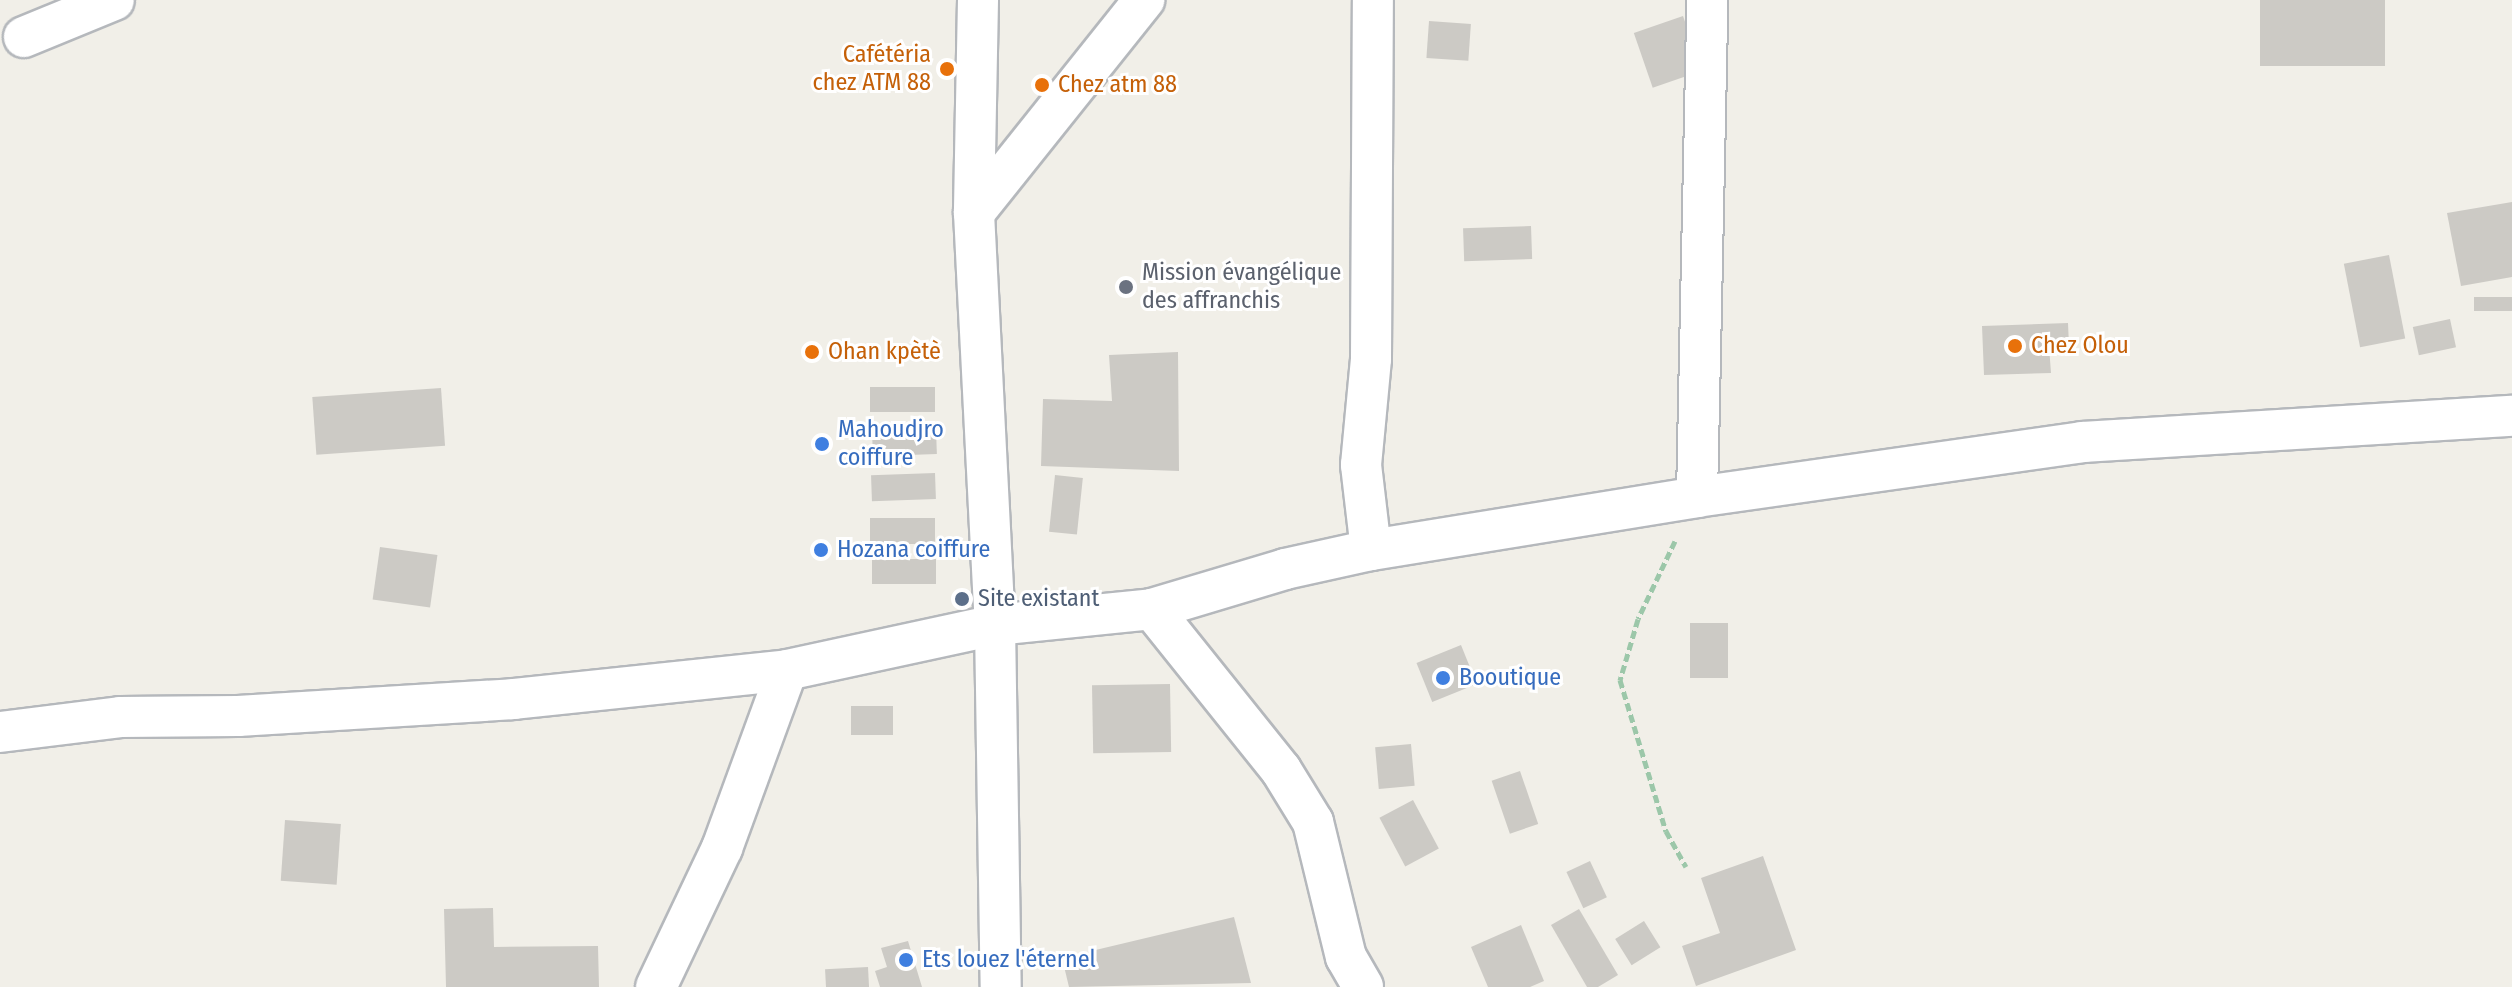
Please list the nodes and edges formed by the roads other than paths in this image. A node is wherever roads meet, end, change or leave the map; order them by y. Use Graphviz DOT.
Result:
graph roads {
  1 [pos="114,0"];
  2 [pos="978,0"];
  3 [pos="1144,0"];
  4 [pos="1373,0"];
  5 [pos="1707,0"];
  6 [pos="24,37"];
  7 [pos="974,213"];
  8 [pos="2512,416"];
  9 [pos="1697,497"];
  10 [pos="1371,550"];
  11 [pos="1152,609"];
  12 [pos="995,625"];
  13 [pos="787,670"];
  14 [pos="0,732"];
  15 [pos="656,987"];
  16 [pos="1001,987"];
  17 [pos="1363,987"];
  1 -- 6 [label="street"];
  2 -- 7 [label="street"];
  3 -- 7 [label="street"];
  4 -- 10 [label="street"];
  5 -- 9 [label="street"];
  7 -- 12 [label="street"];
  8 -- 9 [label="street"];
  9 -- 10 [label="street"];
  10 -- 11 [label="street"];
  11 -- 12 [label="street"];
  11 -- 17 [label="street"];
  12 -- 13 [label="street"];
  12 -- 16 [label="street"];
  13 -- 14 [label="street"];
  13 -- 15 [label="street"];
}
